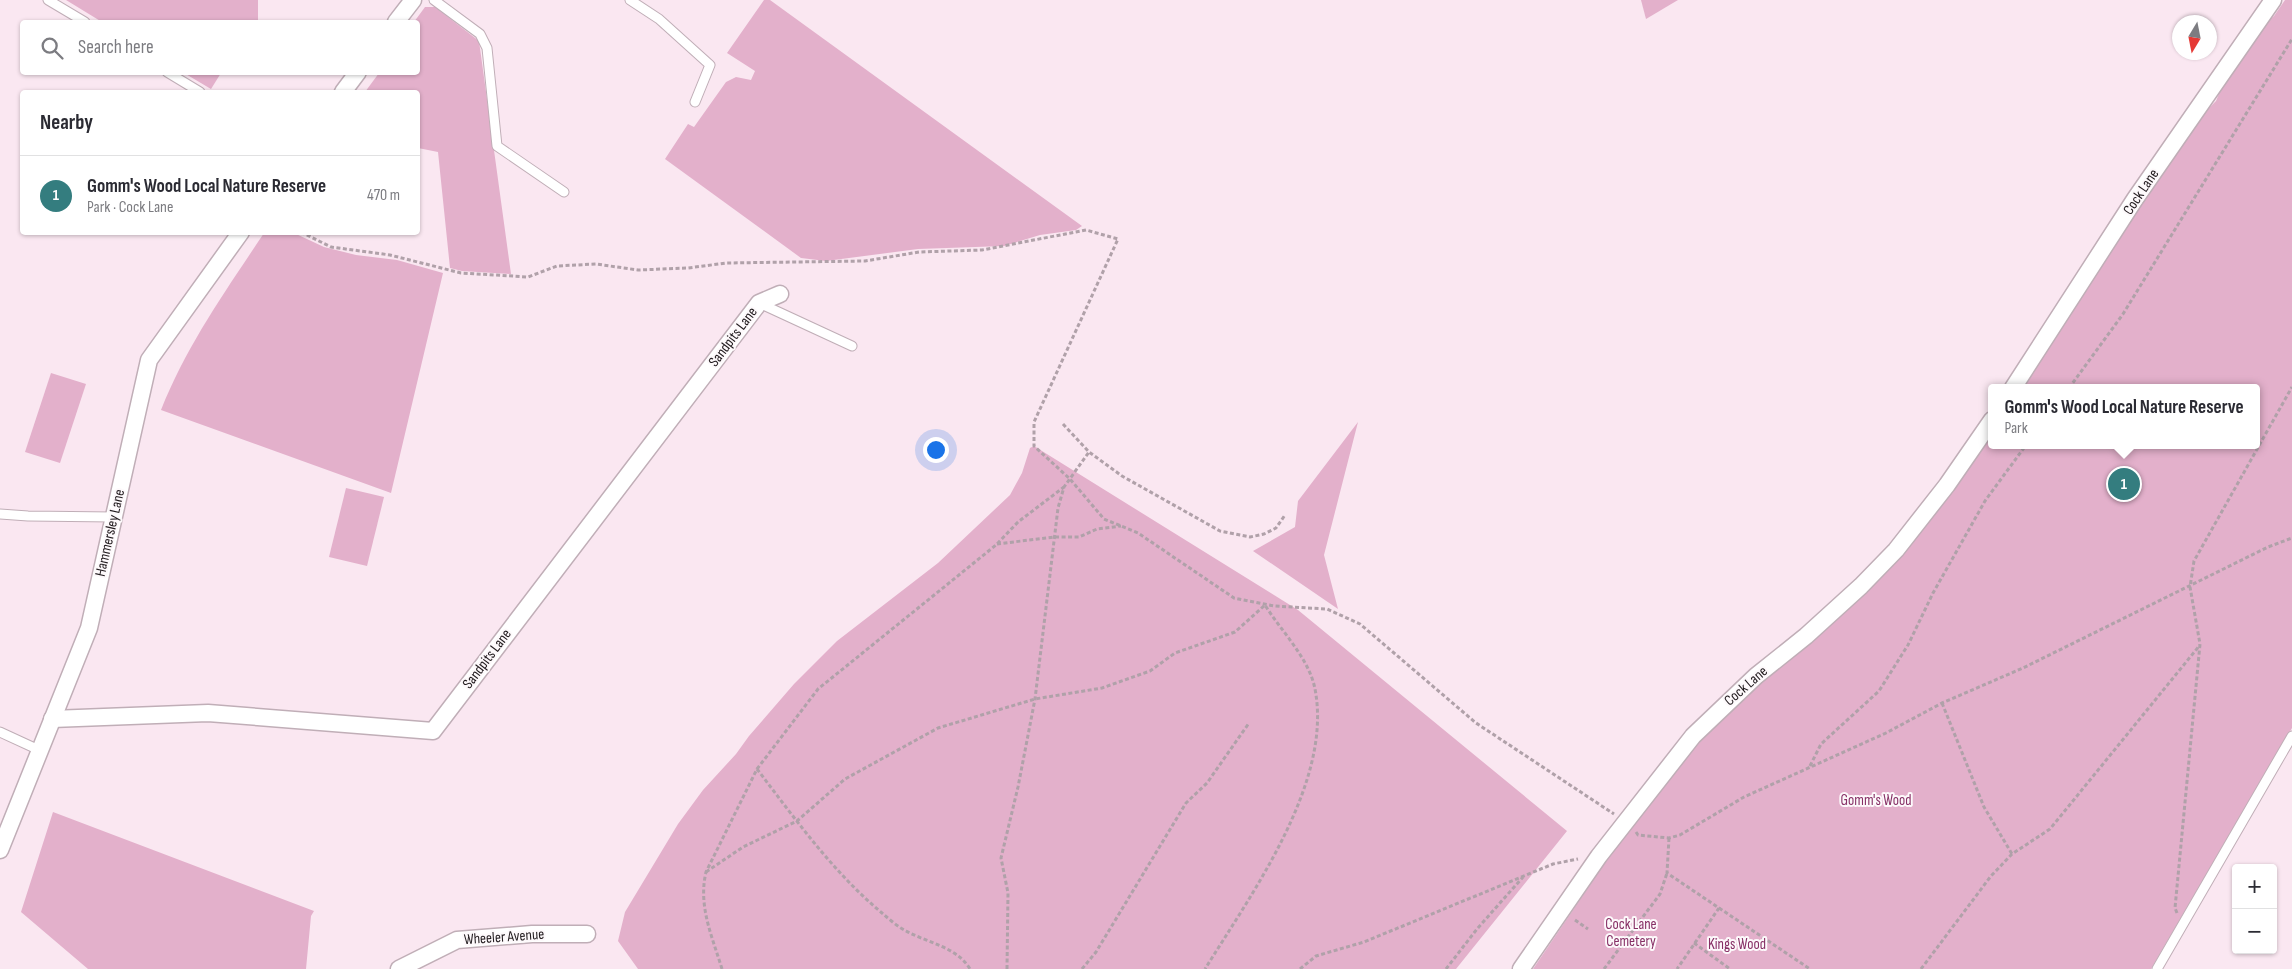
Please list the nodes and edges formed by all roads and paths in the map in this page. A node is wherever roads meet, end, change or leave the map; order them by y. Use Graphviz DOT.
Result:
graph roads {
  1 [pos="48,0"];
  2 [pos="413,0"];
  3 [pos="434,0"];
  4 [pos="630,0"];
  5 [pos="2273,0"];
  6 [pos="82,20"];
  7 [pos="398,20"];
  8 [pos="2292,39"];
  9 [pos="172,75"];
  10 [pos="356,75"];
  11 [pos="197,90"];
  12 [pos="344,90"];
  13 [pos="695,102"];
  14 [pos="564,192"];
  15 [pos="239,235"];
  16 [pos="307,235"];
  17 [pos="780,294"];
  18 [pos="759,303"];
  19 [pos="852,346"];
  20 [pos="2016,384"];
  21 [pos="2072,384"];
  22 [pos="2292,387"];
  23 [pos="1063,424"];
  24 [pos="1988,426"];
  25 [pos="2260,444"];
  26 [pos="2023,449"];
  27 [pos="2257,449"];
  28 [pos="1089,452"];
  29 [pos="1070,480"];
  30 [pos="1064,487"];
  31 [pos="0,514"];
  32 [pos="1285,515"];
  33 [pos="113,517"];
  34 [pos="1121,526"];
  35 [pos="1054,537"];
  36 [pos="2292,538"];
  37 [pos="996,544"];
  38 [pos="2190,587"];
  39 [pos="1265,605"];
  40 [pos="2200,644"];
  41 [pos="1035,699"];
  42 [pos="1942,703"];
  43 [pos="52,719"];
  44 [pos="1250,723"];
  45 [pos="0,732"];
  46 [pos="2292,736"];
  47 [pos="39,750"];
  48 [pos="1810,766"];
  49 [pos="757,769"];
  50 [pos="1617,817"];
  51 [pos="797,822"];
  52 [pos="1638,835"];
  53 [pos="1669,838"];
  54 [pos="0,850"];
  55 [pos="2012,854"];
  56 [pos="1599,856"];
  57 [pos="706,872"];
  58 [pos="1667,873"];
  59 [pos="1524,876"];
  60 [pos="1719,908"];
  61 [pos="2175,908"];
  62 [pos="587,934"];
  63 [pos="1694,943"];
  64 [pos="399,969"];
  65 [pos="722,969"];
  66 [pos="970,969"];
  67 [pos="1007,969"];
  68 [pos="1082,969"];
  69 [pos="1206,969"];
  70 [pos="1300,969"];
  71 [pos="1446,969"];
  72 [pos="1521,969"];
  73 [pos="1604,969"];
  74 [pos="1677,969"];
  75 [pos="1730,969"];
  76 [pos="1810,969"];
  77 [pos="1921,969"];
  78 [pos="2157,969"];
  1 -- 6 [label="lane"];
  2 -- 7 [label="street"];
  3 -- 14 [label="lane"];
  4 -- 13 [label="lane"];
  5 -- 20 [label="street, Cock Lane"];
  8 -- 21 [label="path"];
  9 -- 11 [label="lane"];
  10 -- 12 [label="street"];
  15 -- 33 [label="street, Hammersley Lane"];
  16 -- 29 [label="path"];
  17 -- 18 [label="street, Sandpits Lane"];
  18 -- 19 [label="lane"];
  18 -- 43 [label="street, Sandpits Lane"];
  22 -- 25 [label="path"];
  23 -- 28 [label="path"];
  24 -- 56 [label="street, Cock Lane"];
  26 -- 48 [label="path"];
  27 -- 38 [label="path"];
  28 -- 29 [label="path"];
  28 -- 32 [label="path"];
  29 -- 30 [label="path"];
  29 -- 34 [label="path"];
  30 -- 35 [label="path"];
  30 -- 37 [label="path"];
  31 -- 33 [label="lane"];
  33 -- 43 [label="street, Hammersley Lane"];
  34 -- 35 [label="path"];
  34 -- 39 [label="path"];
  35 -- 37 [label="path"];
  35 -- 41 [label="path"];
  36 -- 38 [label="path"];
  37 -- 49 [label="path"];
  38 -- 40 [label="path"];
  38 -- 42 [label="path"];
  39 -- 41 [label="path"];
  39 -- 50 [label="path"];
  39 -- 69 [label="path"];
  40 -- 55 [label="path"];
  40 -- 61 [label="path"];
  41 -- 51 [label="path"];
  41 -- 67 [label="path"];
  42 -- 48 [label="path"];
  42 -- 55 [label="path"];
  43 -- 47 [label="street, Hammersley Lane"];
  44 -- 68 [label="path"];
  45 -- 47 [label="lane"];
  46 -- 78 [label="lane"];
  47 -- 54 [label="street, Hammersley Lane"];
  48 -- 53 [label="path"];
  49 -- 51 [label="path"];
  49 -- 57 [label="path"];
  51 -- 57 [label="path"];
  51 -- 66 [label="path"];
  52 -- 53 [label="path"];
  53 -- 58 [label="path"];
  55 -- 77 [label="path"];
  56 -- 59 [label="path"];
  56 -- 72 [label="street, Cock Lane"];
  57 -- 65 [label="path"];
  58 -- 60 [label="path"];
  58 -- 73 [label="path"];
  59 -- 70 [label="path"];
  59 -- 71 [label="path"];
  60 -- 63 [label="path"];
  60 -- 76 [label="path"];
  62 -- 64 [label="street, Wheeler Avenue"];
  63 -- 74 [label="path"];
  63 -- 75 [label="path"];
}
